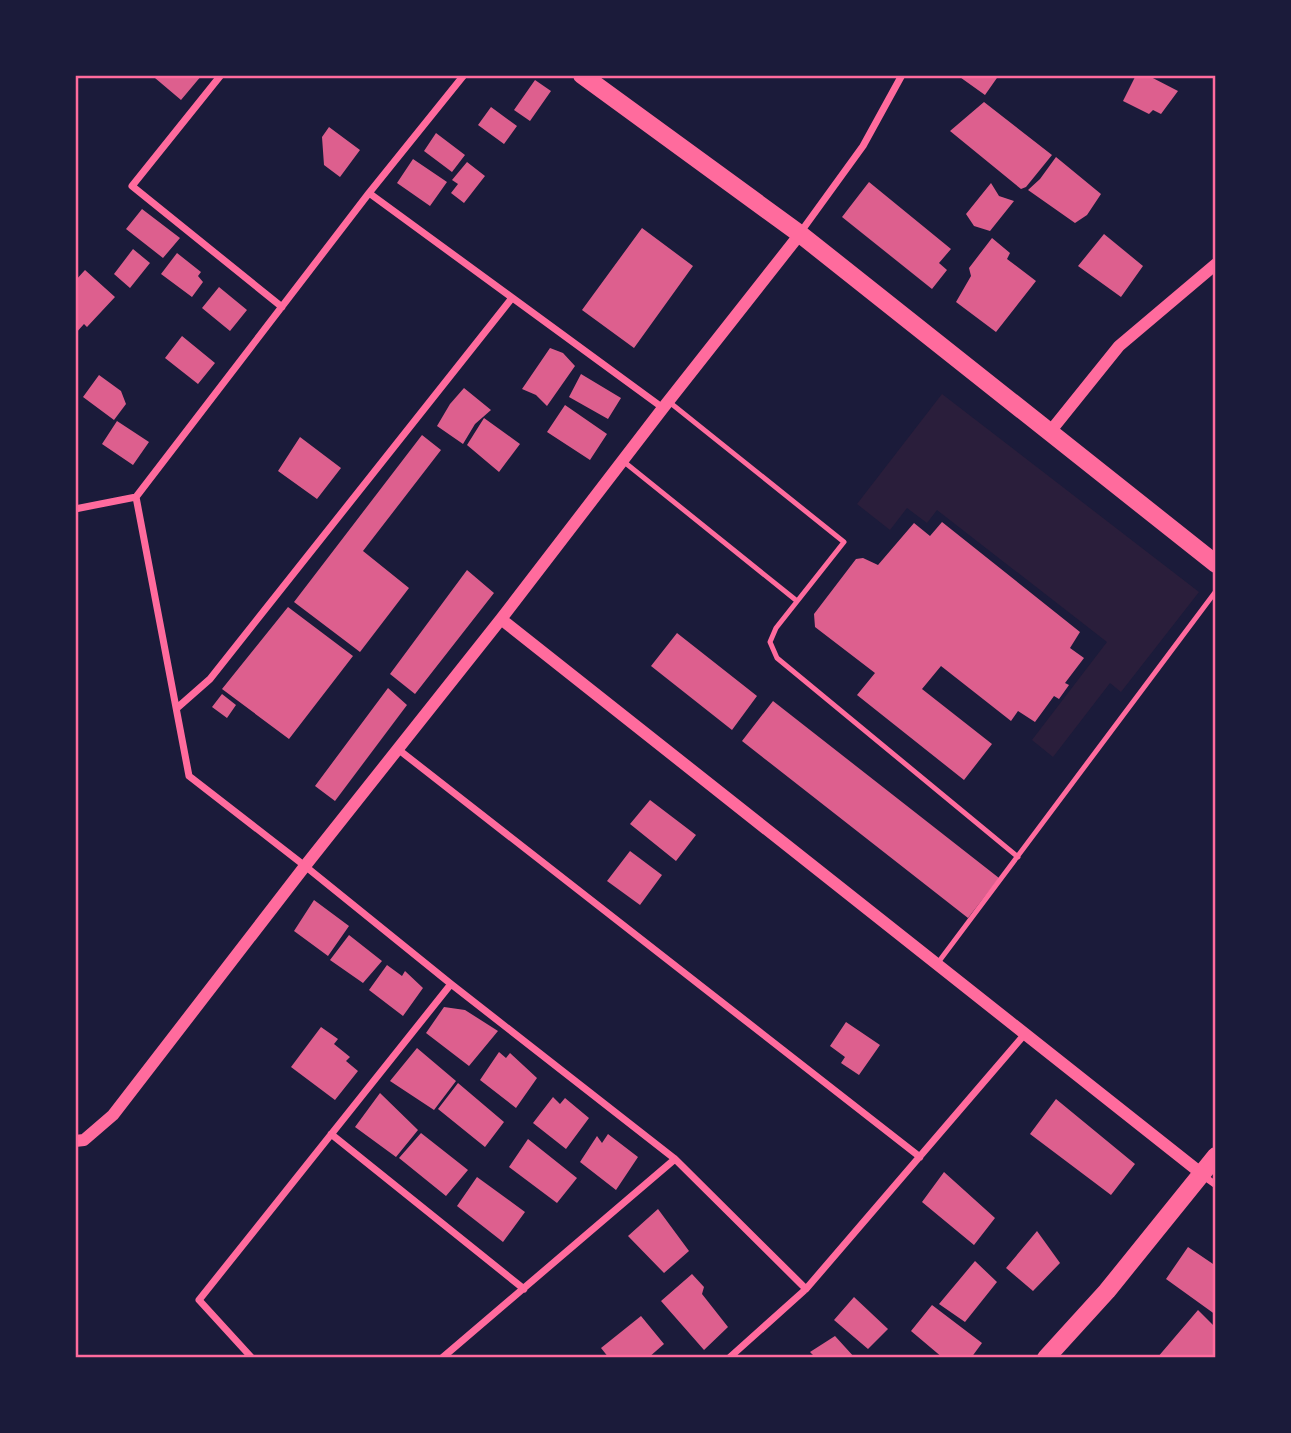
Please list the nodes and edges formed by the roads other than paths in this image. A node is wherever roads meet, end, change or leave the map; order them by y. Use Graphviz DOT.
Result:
graph roads {
  1 [pos="221,75"];
  2 [pos="464,75"];
  3 [pos="582,75"];
  4 [pos="902,75"];
  5 [pos="369,193"];
  6 [pos="800,234"];
  7 [pos="1216,264"];
  8 [pos="512,298"];
  9 [pos="282,307"];
  10 [pos="666,404"];
  11 [pos="1049,432"];
  12 [pos="623,461"];
  13 [pos="136,497"];
  14 [pos="75,509"];
  15 [pos="1216,564"];
  16 [pos="1216,591"];
  17 [pos="797,601"];
  18 [pos="501,619"];
  19 [pos="177,708"];
  20 [pos="399,750"];
  21 [pos="1018,857"];
  22 [pos="305,866"];
  23 [pos="937,965"];
  24 [pos="451,984"];
  25 [pos="1025,1034"];
  26 [pos="331,1134"];
  27 [pos="75,1141"];
  28 [pos="1216,1156"];
  29 [pos="920,1157"];
  30 [pos="675,1159"];
  31 [pos="1209,1180"];
  32 [pos="524,1289"];
  33 [pos="806,1289"];
  34 [pos="252,1358"];
  35 [pos="442,1358"];
  36 [pos="729,1358"];
  37 [pos="1046,1358"];
  1 -- 9 [label="street"];
  2 -- 5 [label="street"];
  3 -- 6 [label="main road"];
  4 -- 6 [label="street"];
  5 -- 8 [label="street"];
  5 -- 9 [label="street"];
  6 -- 10 [label="street"];
  6 -- 11 [label="main road"];
  7 -- 11 [label="street"];
  8 -- 10 [label="street"];
  8 -- 19 [label="street"];
  9 -- 13 [label="street"];
  10 -- 12 [label="street"];
  10 -- 17 [label="lane"];
  11 -- 15 [label="main road"];
  12 -- 17 [label="lane"];
  12 -- 18 [label="street"];
  13 -- 14 [label="street"];
  13 -- 19 [label="street"];
  16 -- 21 [label="lane"];
  17 -- 21 [label="lane"];
  18 -- 20 [label="street"];
  18 -- 23 [label="street"];
  19 -- 22 [label="street"];
  20 -- 22 [label="street"];
  20 -- 29 [label="street"];
  21 -- 23 [label="lane"];
  22 -- 24 [label="street"];
  22 -- 27 [label="street"];
  23 -- 25 [label="street"];
  24 -- 26 [label="street"];
  24 -- 30 [label="street"];
  25 -- 29 [label="street"];
  25 -- 31 [label="street"];
  26 -- 32 [label="street"];
  26 -- 34 [label="street"];
  28 -- 31 [label="main road"];
  29 -- 33 [label="street"];
  30 -- 32 [label="street"];
  30 -- 33 [label="street"];
  31 -- 37 [label="main road"];
  32 -- 35 [label="street"];
  33 -- 36 [label="street"];
}
